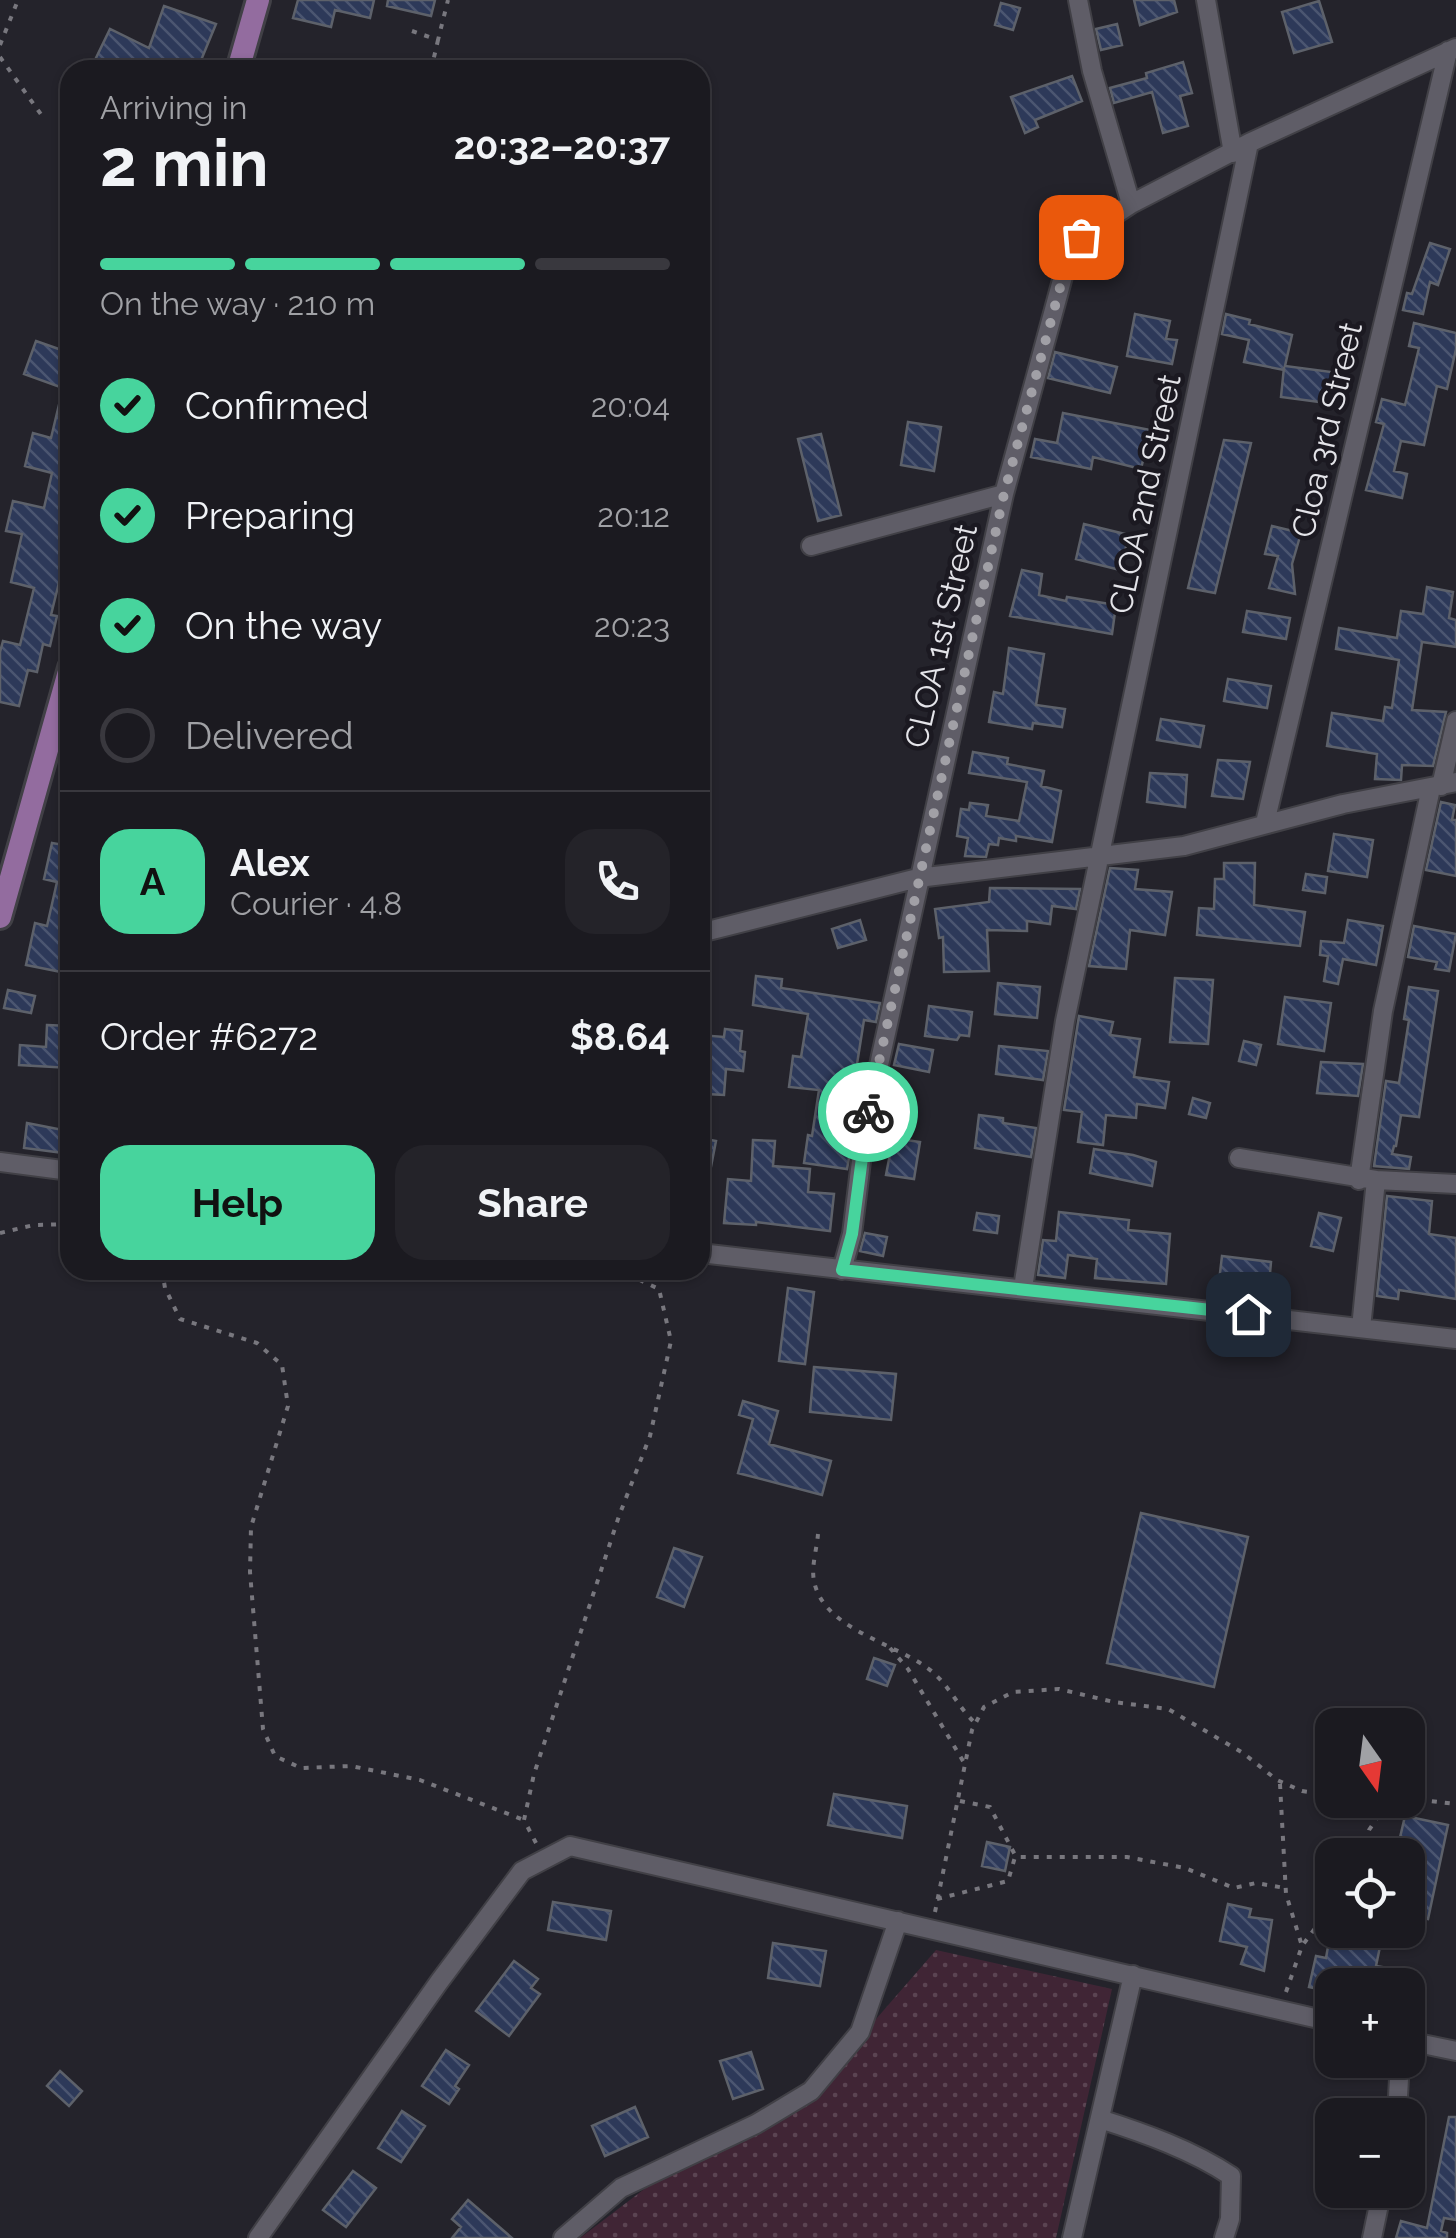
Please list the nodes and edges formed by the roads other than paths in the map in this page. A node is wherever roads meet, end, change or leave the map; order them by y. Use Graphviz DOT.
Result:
graph roads {
  1 [pos="258,0"];
  2 [pos="1078,0"];
  3 [pos="1206,0"];
  4 [pos="1452,50"];
  5 [pos="241,60"];
  6 [pos="1241,148"];
  7 [pos="1131,204"];
  8 [pos="1004,494"];
  9 [pos="811,546"];
  10 [pos="60,704"];
  11 [pos="1456,720"];
  12 [pos="1443,785"];
  13 [pos="1264,823"];
  14 [pos="1100,856"];
  15 [pos="918,878"];
  16 [pos="0,918"];
  17 [pos="710,930"];
  18 [pos="1239,1158"];
  19 [pos="0,1162"];
  20 [pos="60,1170"];
  21 [pos="1367,1180"];
  22 [pos="1456,1184"];
  23 [pos="710,1255"];
  24 [pos="842,1270"];
  25 [pos="1023,1288"];
  26 [pos="1361,1328"];
  27 [pos="1456,1338"];
  28 [pos="898,1921"];
  29 [pos="1133,1975"];
  30 [pos="1315,2018"];
  31 [pos="1425,2045"];
  32 [pos="1456,2051"];
  33 [pos="1100,2119"];
  34 [pos="1378,2208"];
  35 [pos="258,2238"];
  36 [pos="563,2238"];
  37 [pos="1072,2238"];
  38 [pos="1224,2238"];
  39 [pos="1372,2238"];
  1 -- 5 [label="main road"];
  2 -- 7 [label="street"];
  3 -- 6 [label="street"];
  4 -- 6 [label="street"];
  4 -- 13 [label="street, Cloa 3rd Street"];
  6 -- 7 [label="street"];
  6 -- 14 [label="street, CLOA 2nd Street"];
  7 -- 8 [label="street, CLOA 1st Street"];
  8 -- 9 [label="street"];
  8 -- 15 [label="street, CLOA 1st Street"];
  10 -- 16 [label="main road"];
  11 -- 12 [label="street"];
  12 -- 13 [label="street"];
  12 -- 21 [label="street"];
  13 -- 14 [label="street"];
  14 -- 15 [label="street"];
  14 -- 25 [label="street, CLOA 2nd Street"];
  15 -- 17 [label="street"];
  15 -- 24 [label="street, CLOA 1st Street"];
  18 -- 21 [label="street"];
  19 -- 20 [label="street"];
  21 -- 22 [label="street"];
  21 -- 26 [label="street"];
  23 -- 24 [label="street"];
  24 -- 25 [label="street"];
  25 -- 26 [label="street"];
  26 -- 27 [label="street"];
  28 -- 29 [label="street"];
  28 -- 35 [label="street"];
  28 -- 36 [label="street"];
  29 -- 30 [label="street"];
  29 -- 33 [label="street"];
  31 -- 32 [label="street"];
  33 -- 37 [label="street"];
  33 -- 38 [label="street"];
  34 -- 39 [label="street"];
}
